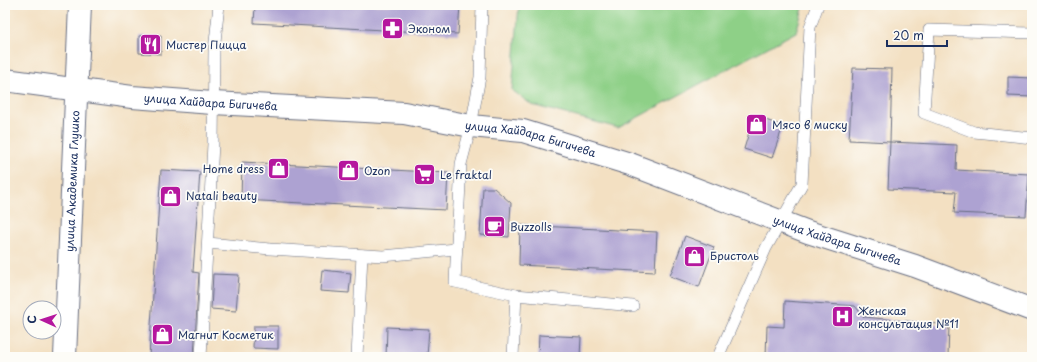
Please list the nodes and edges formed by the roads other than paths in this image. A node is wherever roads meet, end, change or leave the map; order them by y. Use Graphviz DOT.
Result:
graph roads {
  1 [pos="80,5"];
  2 [pos="219,5"];
  3 [pos="482,5"];
  4 [pos="818,5"];
  5 [pos="1032,33"];
  6 [pos="5,80"];
  7 [pos="76,90"];
  8 [pos="213,103"];
  9 [pos="472,126"];
  10 [pos="1032,138"];
  11 [pos="780,221"];
  12 [pos="208,243"];
  13 [pos="456,249"];
  14 [pos="362,255"];
  15 [pos="516,295"];
  16 [pos="633,306"];
  17 [pos="1032,310"];
  18 [pos="65,357"];
  19 [pos="201,357"];
  20 [pos="357,357"];
  21 [pos="512,357"];
  22 [pos="718,357"];
  1 -- 7 [label="street, улица Академика Глушко"];
  2 -- 8 [label="lane"];
  3 -- 9 [label="lane"];
  4 -- 11 [label="lane"];
  5 -- 10 [label="lane"];
  6 -- 7 [label="street, улица Хайдара Бигичева"];
  7 -- 8 [label="street, улица Хайдара Бигичева"];
  7 -- 18 [label="street, улица Академика Глушко"];
  8 -- 9 [label="street, улица Хайдара Бигичева"];
  8 -- 12 [label="lane"];
  9 -- 11 [label="street, улица Хайдара Бигичева"];
  9 -- 13 [label="lane"];
  11 -- 17 [label="street, улица Хайдара Бигичева"];
  11 -- 22 [label="lane"];
  12 -- 14 [label="lane"];
  12 -- 19 [label="lane"];
  13 -- 14 [label="lane"];
  13 -- 15 [label="lane"];
  14 -- 20 [label="lane"];
  15 -- 16 [label="lane"];
  15 -- 21 [label="lane"];
}
